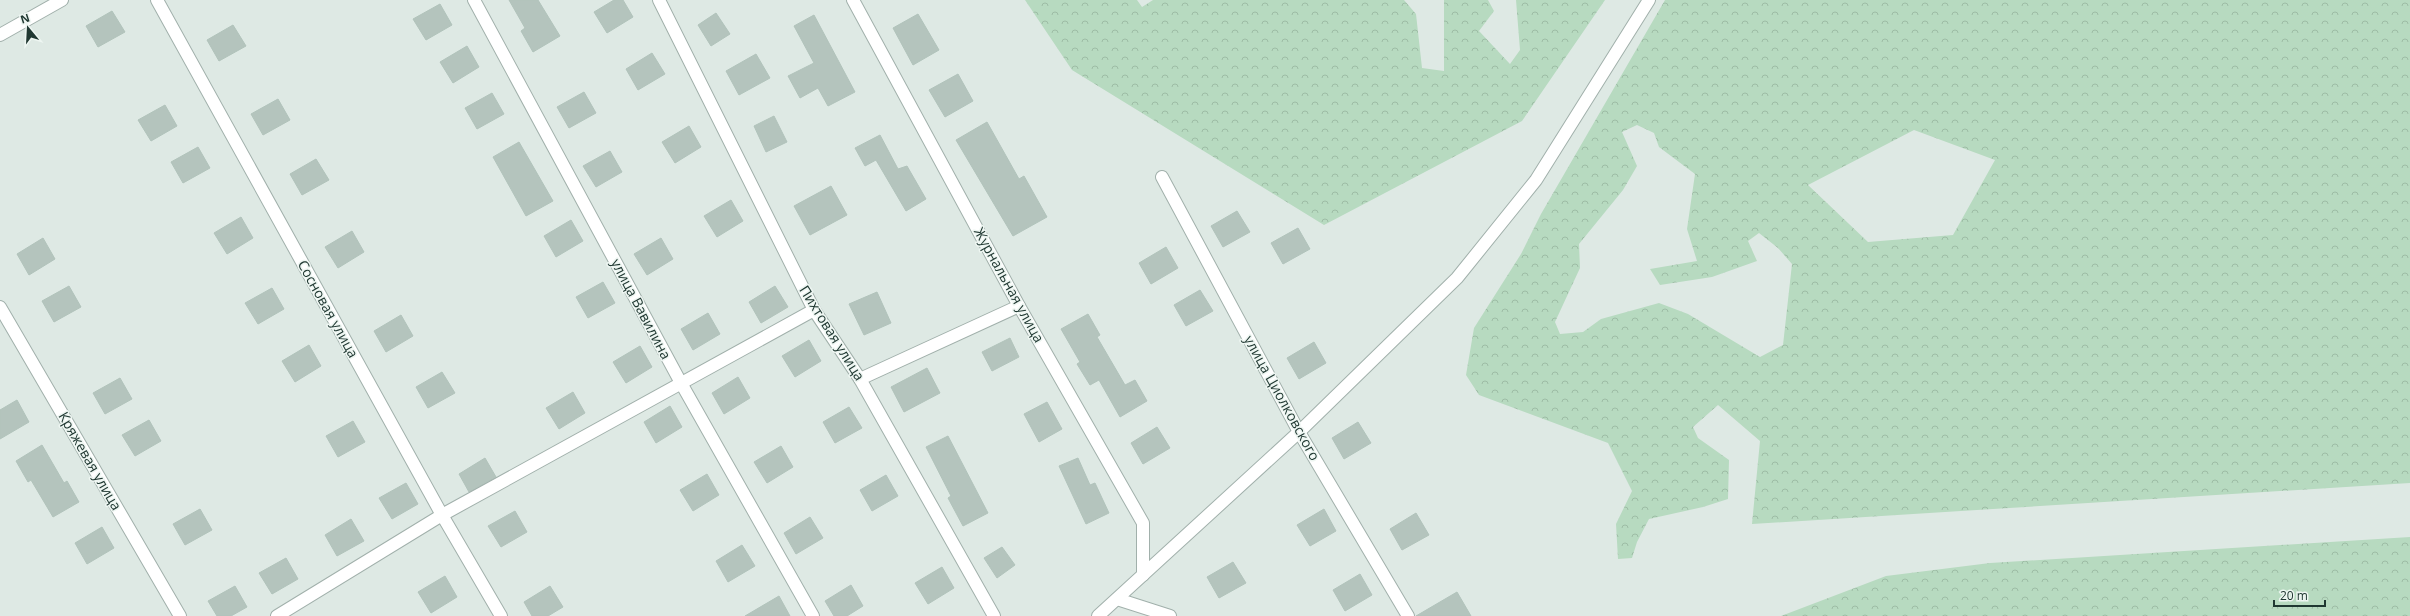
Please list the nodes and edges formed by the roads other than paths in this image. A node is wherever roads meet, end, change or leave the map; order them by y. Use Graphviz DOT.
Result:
graph roads {
  1 [pos="62,0"];
  2 [pos="157,0"];
  3 [pos="474,0"];
  4 [pos="659,0"];
  5 [pos="853,0"];
  6 [pos="1649,0"];
  7 [pos="0,35"];
  8 [pos="1162,178"];
  9 [pos="1020,306"];
  10 [pos="0,307"];
  11 [pos="814,310"];
  12 [pos="860,379"];
  13 [pos="681,383"];
  14 [pos="1299,432"];
  15 [pos="442,515"];
  16 [pos="1143,575"];
  17 [pos="1117,599"];
  18 [pos="180,616"];
  19 [pos="277,616"];
  20 [pos="501,616"];
  21 [pos="812,616"];
  22 [pos="994,616"];
  23 [pos="1098,616"];
  24 [pos="1170,616"];
  25 [pos="1408,616"];
  1 -- 7 [label="street"];
  2 -- 15 [label="street, Сосновая улица"];
  3 -- 13 [label="street, улица Вавилина"];
  4 -- 11 [label="street, Пихтовая улица"];
  5 -- 9 [label="street, Журнальная улица"];
  6 -- 14 [label="street"];
  8 -- 14 [label="street, улица Циолковского"];
  9 -- 12 [label="street"];
  9 -- 16 [label="street, Журнальная улица"];
  10 -- 18 [label="street, Кряжевая улица"];
  11 -- 12 [label="street, Пихтовая улица"];
  11 -- 13 [label="street"];
  12 -- 22 [label="street, Пихтовая улица"];
  13 -- 15 [label="street"];
  13 -- 21 [label="street, улица Вавилина"];
  14 -- 16 [label="street"];
  14 -- 25 [label="street, улица Циолковского"];
  15 -- 19 [label="street"];
  15 -- 20 [label="street, Сосновая улица"];
  16 -- 17 [label="street"];
  17 -- 23 [label="street"];
  17 -- 24 [label="street"];
}
